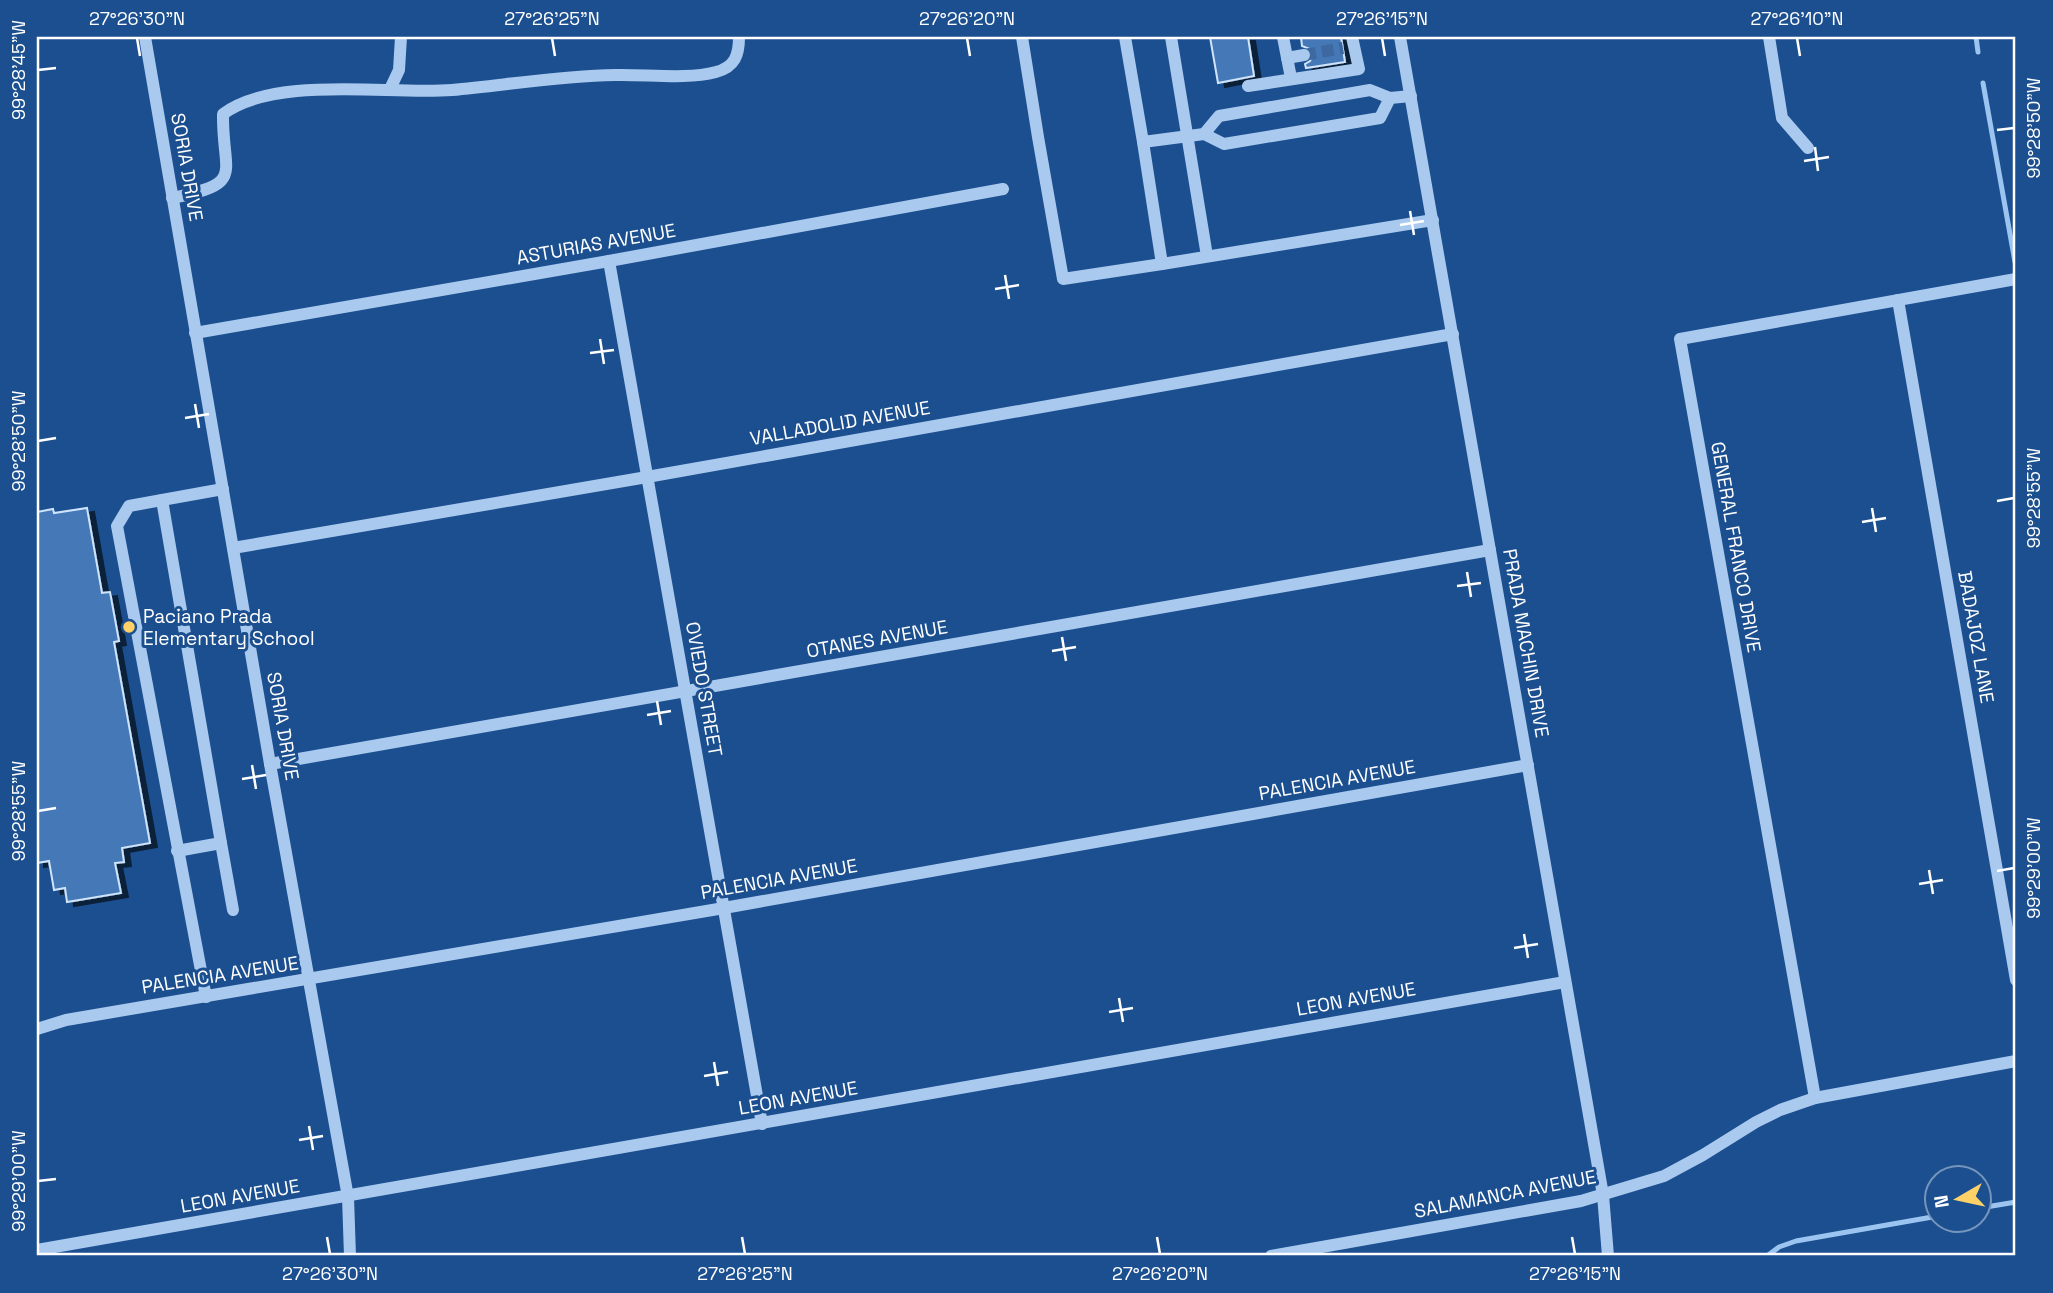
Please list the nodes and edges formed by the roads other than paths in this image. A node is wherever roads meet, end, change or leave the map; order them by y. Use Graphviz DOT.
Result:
graph roads {
  1 [pos="145,37"];
  2 [pos="401,37"];
  3 [pos="739,37"];
  4 [pos="1023,37"];
  5 [pos="1125,37"];
  6 [pos="1171,37"];
  7 [pos="1283,37"];
  8 [pos="1400,37"];
  9 [pos="1769,37"];
  10 [pos="1350,44"];
  11 [pos="1304,55"];
  12 [pos="1287,58"];
  13 [pos="1291,78"];
  14 [pos="1248,86"];
  15 [pos="390,89"];
  16 [pos="1411,96"];
  17 [pos="1390,98"];
  18 [pos="1204,134"];
  19 [pos="1188,136"];
  20 [pos="1143,142"];
  21 [pos="1808,148"];
  22 [pos="1003,189"];
  23 [pos="172,198"];
  24 [pos="1433,220"];
  25 [pos="1207,256"];
  26 [pos="608,261"];
  27 [pos="1162,264"];
  28 [pos="2016,279"];
  29 [pos="1898,300"];
  30 [pos="195,333"];
  31 [pos="1453,334"];
  32 [pos="647,477"];
  33 [pos="223,489"];
  34 [pos="162,500"];
  35 [pos="233,548"];
  36 [pos="1490,550"];
  37 [pos="685,692"];
  38 [pos="270,764"];
  39 [pos="1528,765"];
  40 [pos="221,842"];
  41 [pos="177,851"];
  42 [pos="724,908"];
  43 [pos="233,910"];
  44 [pos="308,980"];
  45 [pos="2016,980"];
  46 [pos="1566,982"];
  47 [pos="206,997"];
  48 [pos="37,1029"];
  49 [pos="2016,1061"];
  50 [pos="1815,1098"];
  51 [pos="762,1124"];
  52 [pos="1603,1195"];
  53 [pos="348,1197"];
  54 [pos="37,1250"];
  55 [pos="1289,1255"];
  56 [pos="349,1256"];
  57 [pos="1271,1256"];
  58 [pos="1608,1256"];
  1 -- 23 [label="street, SORIA DRIVE"];
  2 -- 15 [label="street"];
  3 -- 15 [label="street"];
  4 -- 27 [label="street"];
  5 -- 20 [label="street"];
  6 -- 19 [label="street"];
  7 -- 12 [label="street"];
  8 -- 16 [label="street, PRADA MACHIN DRIVE"];
  9 -- 21 [label="street"];
  10 -- 13 [label="street"];
  11 -- 12 [label="street"];
  12 -- 13 [label="street"];
  13 -- 14 [label="street"];
  15 -- 23 [label="street"];
  16 -- 17 [label="street"];
  16 -- 24 [label="street, PRADA MACHIN DRIVE"];
  17 -- 18 [label="street"];
  17 -- 18 [label="street"];
  18 -- 19 [label="street"];
  19 -- 20 [label="street"];
  19 -- 25 [label="street"];
  20 -- 27 [label="street"];
  22 -- 26 [label="street, ASTURIAS AVENUE"];
  23 -- 30 [label="street, SORIA DRIVE"];
  24 -- 25 [label="street"];
  24 -- 31 [label="street, PRADA MACHIN DRIVE"];
  25 -- 27 [label="street"];
  26 -- 30 [label="street, ASTURIAS AVENUE"];
  26 -- 32 [label="street, OVIEDO STREET"];
  28 -- 29 [label="street, GENERAL FRANCO DRIVE"];
  29 -- 45 [label="street, BADAJOZ LANE"];
  29 -- 50 [label="street, GENERAL FRANCO DRIVE"];
  30 -- 33 [label="street, SORIA DRIVE"];
  31 -- 32 [label="street, VALLADOLID AVENUE"];
  31 -- 36 [label="street, PRADA MACHIN DRIVE"];
  32 -- 35 [label="street, VALLADOLID AVENUE"];
  32 -- 37 [label="street, OVIEDO STREET"];
  33 -- 34 [label="street"];
  33 -- 35 [label="street, SORIA DRIVE"];
  34 -- 40 [label="street"];
  34 -- 41 [label="street"];
  35 -- 38 [label="street, SORIA DRIVE"];
  36 -- 37 [label="street, OTANES AVENUE"];
  36 -- 39 [label="street, PRADA MACHIN DRIVE"];
  37 -- 38 [label="street, OTANES AVENUE"];
  37 -- 42 [label="street, OVIEDO STREET"];
  38 -- 44 [label="street, SORIA DRIVE"];
  39 -- 42 [label="street, PALENCIA AVENUE"];
  39 -- 46 [label="street, PRADA MACHIN DRIVE"];
  40 -- 41 [label="street"];
  40 -- 43 [label="street"];
  41 -- 47 [label="street"];
  42 -- 44 [label="street, PALENCIA AVENUE"];
  42 -- 51 [label="street, OVIEDO STREET"];
  44 -- 47 [label="street, PALENCIA AVENUE"];
  44 -- 53 [label="street, SORIA DRIVE"];
  46 -- 51 [label="street, LEON AVENUE"];
  46 -- 52 [label="street, PRADA MACHIN DRIVE"];
  47 -- 48 [label="street, PALENCIA AVENUE"];
  49 -- 50 [label="street, SALAMANCA AVENUE"];
  50 -- 52 [label="street, SALAMANCA AVENUE"];
  51 -- 53 [label="street, LEON AVENUE"];
  52 -- 55 [label="street, SALAMANCA AVENUE"];
  52 -- 58 [label="street, PRADA MACHIN DRIVE"];
  53 -- 54 [label="street, LEON AVENUE"];
  53 -- 56 [label="street, SORIA DRIVE"];
  55 -- 57 [label="street, SALAMANCA AVENUE"];
}
